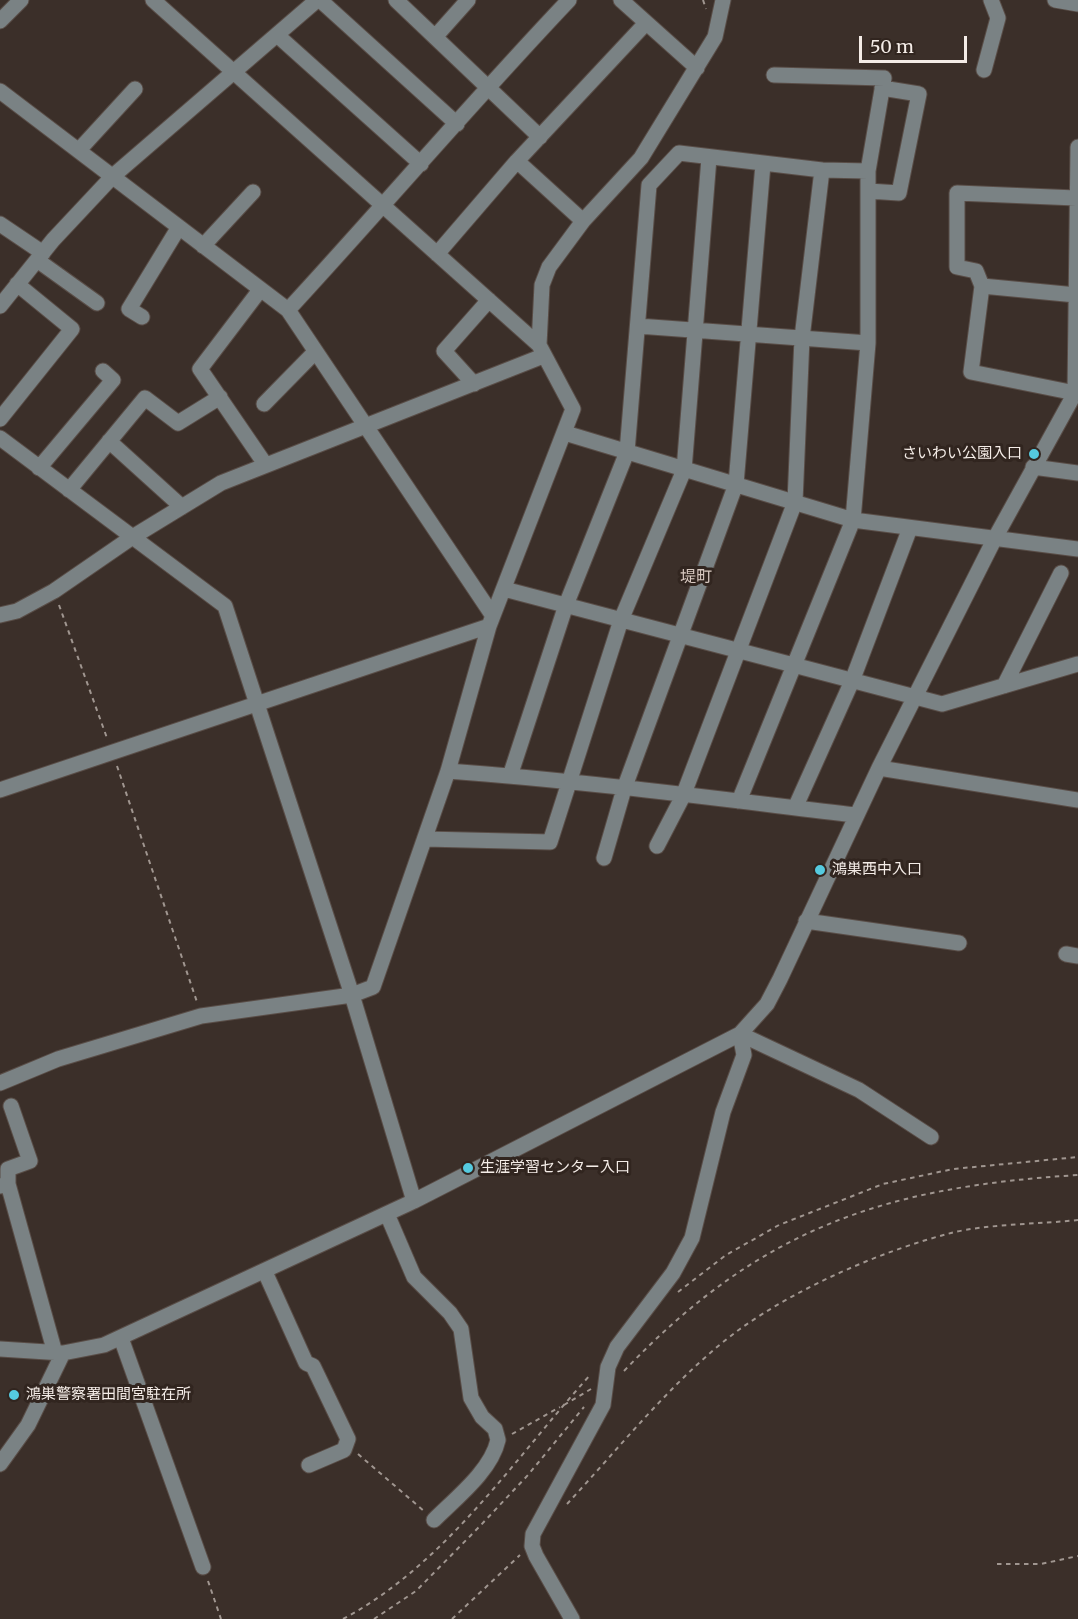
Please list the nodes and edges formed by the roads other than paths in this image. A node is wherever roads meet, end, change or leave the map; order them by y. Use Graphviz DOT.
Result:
graph roads {
  1 [pos="21,0"];
  2 [pos="153,0"];
  3 [pos="319,0"];
  4 [pos="396,0"];
  5 [pos="468,0"];
  6 [pos="570,0"];
  7 [pos="621,0"];
  8 [pos="723,0"];
  9 [pos="1055,0"];
  10 [pos="987,1"];
  11 [pos="1078,4"];
  12 [pos="0,21"];
  13 [pos="646,22"];
  14 [pos="277,35"];
  15 [pos="435,37"];
  16 [pos="697,68"];
  17 [pos="984,70"];
  18 [pos="234,72"];
  19 [pos="774,75"];
  20 [pos="486,88"];
  21 [pos="882,88"];
  22 [pos="135,89"];
  23 [pos="0,91"];
  24 [pos="457,124"];
  25 [pos="540,137"];
  26 [pos="1078,147"];
  27 [pos="79,150"];
  28 [pos="709,158"];
  29 [pos="517,161"];
  30 [pos="421,164"];
  31 [pos="764,164"];
  32 [pos="822,170"];
  33 [pos="868,171"];
  34 [pos="113,176"];
  35 [pos="868,191"];
  36 [pos="253,192"];
  37 [pos="1076,198"];
  38 [pos="384,206"];
  39 [pos="583,221"];
  40 [pos="0,224"];
  41 [pos="179,227"];
  42 [pos="203,246"];
  43 [pos="437,254"];
  44 [pos="40,256"];
  45 [pos="1077,275"];
  46 [pos="17,284"];
  47 [pos="982,286"];
  48 [pos="260,290"];
  49 [pos="1076,295"];
  50 [pos="489,300"];
  51 [pos="97,303"];
  52 [pos="0,306"];
  53 [pos="288,310"];
  54 [pos="142,317"];
  55 [pos="638,326"];
  56 [pos="695,330"];
  57 [pos="748,334"];
  58 [pos="802,338"];
  59 [pos="868,343"];
  60 [pos="541,350"];
  61 [pos="315,352"];
  62 [pos="103,371"];
  63 [pos="474,384"];
  64 [pos="220,397"];
  65 [pos="1074,399"];
  66 [pos="264,404"];
  67 [pos="0,419"];
  68 [pos="366,426"];
  69 [pos="565,432"];
  70 [pos="0,438"];
  71 [pos="109,441"];
  72 [pos="627,452"];
  73 [pos="265,464"];
  74 [pos="1033,467"];
  75 [pos="39,468"];
  76 [pos="684,470"];
  77 [pos="1078,473"];
  78 [pos="736,484"];
  79 [pos="69,490"];
  80 [pos="795,502"];
  81 [pos="182,507"];
  82 [pos="853,520"];
  83 [pos="910,528"];
  84 [pos="131,538"];
  85 [pos="994,538"];
  86 [pos="1078,549"];
  87 [pos="1061,573"];
  88 [pos="504,589"];
  89 [pos="566,605"];
  90 [pos="0,615"];
  91 [pos="621,620"];
  92 [pos="491,621"];
  93 [pos="680,636"];
  94 [pos="737,651"];
  95 [pos="1078,664"];
  96 [pos="794,666"];
  97 [pos="852,681"];
  98 [pos="1004,686"];
  99 [pos="914,698"];
  100 [pos="256,704"];
  101 [pos="879,768"];
  102 [pos="448,771"];
  103 [pos="510,776"];
  104 [pos="570,780"];
  105 [pos="624,789"];
  106 [pos="0,790"];
  107 [pos="683,796"];
  108 [pos="1078,800"];
  109 [pos="740,801"];
  110 [pos="795,808"];
  111 [pos="855,815"];
  112 [pos="425,838"];
  113 [pos="657,846"];
  114 [pos="604,858"];
  115 [pos="806,921"];
  116 [pos="959,943"];
  117 [pos="352,995"];
  118 [pos="740,1034"];
  119 [pos="0,1083"];
  120 [pos="11,1106"];
  121 [pos="931,1137"];
  122 [pos="4,1185"];
  123 [pos="414,1201"];
  124 [pos="387,1214"];
  125 [pos="265,1272"];
  126 [pos="121,1338"];
  127 [pos="0,1349"];
  128 [pos="59,1353"];
  129 [pos="0,1464"];
  130 [pos="309,1465"];
  131 [pos="434,1520"];
  132 [pos="203,1567"];
  133 [pos="572,1619"];
  1 -- 12 [label="street"];
  2 -- 18 [label="street"];
  3 -- 14 [label="street"];
  3 -- 24 [label="street"];
  4 -- 15 [label="street"];
  5 -- 15 [label="street"];
  6 -- 20 [label="street"];
  7 -- 13 [label="street"];
  8 -- 16 [label="street"];
  9 -- 11 [label="street"];
  10 -- 17 [label="street"];
  13 -- 16 [label="street"];
  13 -- 25 [label="street"];
  14 -- 18 [label="street"];
  14 -- 30 [label="street"];
  15 -- 20 [label="street"];
  16 -- 39 [label="street"];
  18 -- 34 [label="street"];
  18 -- 38 [label="street"];
  19 -- 21 [label="street"];
  20 -- 24 [label="street"];
  20 -- 25 [label="street"];
  21 -- 33 [label="street"];
  21 -- 35 [label="street"];
  22 -- 27 [label="street"];
  23 -- 27 [label="street"];
  24 -- 30 [label="street"];
  25 -- 29 [label="street"];
  26 -- 37 [label="street"];
  27 -- 34 [label="street"];
  28 -- 31 [label="street"];
  28 -- 55 [label="street"];
  28 -- 56 [label="street"];
  29 -- 39 [label="street"];
  29 -- 43 [label="street"];
  30 -- 38 [label="street"];
  31 -- 32 [label="street"];
  31 -- 57 [label="street"];
  32 -- 33 [label="street"];
  32 -- 58 [label="street"];
  33 -- 35 [label="street"];
  34 -- 41 [label="street"];
  34 -- 44 [label="street"];
  35 -- 59 [label="street"];
  36 -- 42 [label="street"];
  37 -- 45 [label="street"];
  37 -- 47 [label="street"];
  38 -- 43 [label="street"];
  38 -- 53 [label="street"];
  39 -- 60 [label="street"];
  40 -- 44 [label="street"];
  41 -- 42 [label="street"];
  41 -- 54 [label="street"];
  42 -- 48 [label="street"];
  43 -- 50 [label="street"];
  44 -- 46 [label="street"];
  44 -- 51 [label="street"];
  45 -- 49 [label="street"];
  46 -- 52 [label="street"];
  46 -- 67 [label="street"];
  47 -- 49 [label="street"];
  47 -- 65 [label="street"];
  48 -- 53 [label="street"];
  48 -- 64 [label="street"];
  49 -- 65 [label="street"];
  50 -- 60 [label="street"];
  50 -- 63 [label="street"];
  53 -- 61 [label="street"];
  55 -- 56 [label="street"];
  55 -- 72 [label="street"];
  56 -- 57 [label="street"];
  56 -- 76 [label="street"];
  57 -- 58 [label="street"];
  57 -- 78 [label="street"];
  58 -- 59 [label="street"];
  58 -- 80 [label="street"];
  59 -- 82 [label="street"];
  60 -- 63 [label="street"];
  60 -- 69 [label="street"];
  61 -- 66 [label="street"];
  61 -- 68 [label="street"];
  62 -- 75 [label="street"];
  63 -- 68 [label="street"];
  64 -- 71 [label="street"];
  64 -- 73 [label="street"];
  65 -- 74 [label="street"];
  68 -- 73 [label="street"];
  68 -- 92 [label="street"];
  69 -- 72 [label="street"];
  69 -- 88 [label="street"];
  70 -- 75 [label="street"];
  71 -- 79 [label="street"];
  71 -- 81 [label="street"];
  72 -- 76 [label="street"];
  72 -- 89 [label="street"];
  73 -- 81 [label="street"];
  74 -- 77 [label="street"];
  74 -- 85 [label="street"];
  75 -- 79 [label="street"];
  76 -- 78 [label="street"];
  76 -- 91 [label="street"];
  78 -- 80 [label="street"];
  78 -- 93 [label="street"];
  79 -- 84 [label="street"];
  80 -- 82 [label="street"];
  80 -- 94 [label="street"];
  81 -- 84 [label="street"];
  82 -- 83 [label="street"];
  82 -- 96 [label="street"];
  83 -- 85 [label="street"];
  83 -- 97 [label="street"];
  84 -- 90 [label="street"];
  84 -- 100 [label="street"];
  85 -- 86 [label="street"];
  85 -- 99 [label="street"];
  87 -- 98 [label="street"];
  88 -- 89 [label="street"];
  88 -- 92 [label="street"];
  89 -- 91 [label="street"];
  89 -- 103 [label="street"];
  91 -- 93 [label="street"];
  91 -- 104 [label="street"];
  92 -- 100 [label="street"];
  92 -- 102 [label="street"];
  93 -- 94 [label="street"];
  93 -- 105 [label="street"];
  94 -- 96 [label="street"];
  94 -- 107 [label="street"];
  95 -- 98 [label="street"];
  96 -- 97 [label="street"];
  96 -- 109 [label="street"];
  97 -- 99 [label="street"];
  97 -- 110 [label="street"];
  98 -- 99 [label="street"];
  99 -- 101 [label="street"];
  100 -- 106 [label="street"];
  100 -- 117 [label="street"];
  101 -- 108 [label="street"];
  101 -- 111 [label="street"];
  102 -- 103 [label="street"];
  102 -- 112 [label="street"];
  103 -- 104 [label="street"];
  104 -- 105 [label="street"];
  104 -- 112 [label="street"];
  105 -- 107 [label="street"];
  105 -- 114 [label="street"];
  107 -- 109 [label="street"];
  107 -- 113 [label="street"];
  109 -- 110 [label="street"];
  110 -- 111 [label="street"];
  111 -- 115 [label="street"];
  112 -- 117 [label="street"];
  115 -- 116 [label="street"];
  115 -- 118 [label="street"];
  117 -- 119 [label="street"];
  117 -- 123 [label="street"];
  118 -- 121 [label="street"];
  118 -- 123 [label="street"];
  118 -- 133 [label="street"];
  120 -- 122 [label="street"];
  122 -- 128 [label="street"];
  123 -- 124 [label="street"];
  124 -- 125 [label="street"];
  124 -- 131 [label="street"];
  125 -- 126 [label="street"];
  125 -- 130 [label="street"];
  126 -- 128 [label="street"];
  126 -- 132 [label="street"];
  127 -- 128 [label="street"];
  128 -- 129 [label="street"];
}
